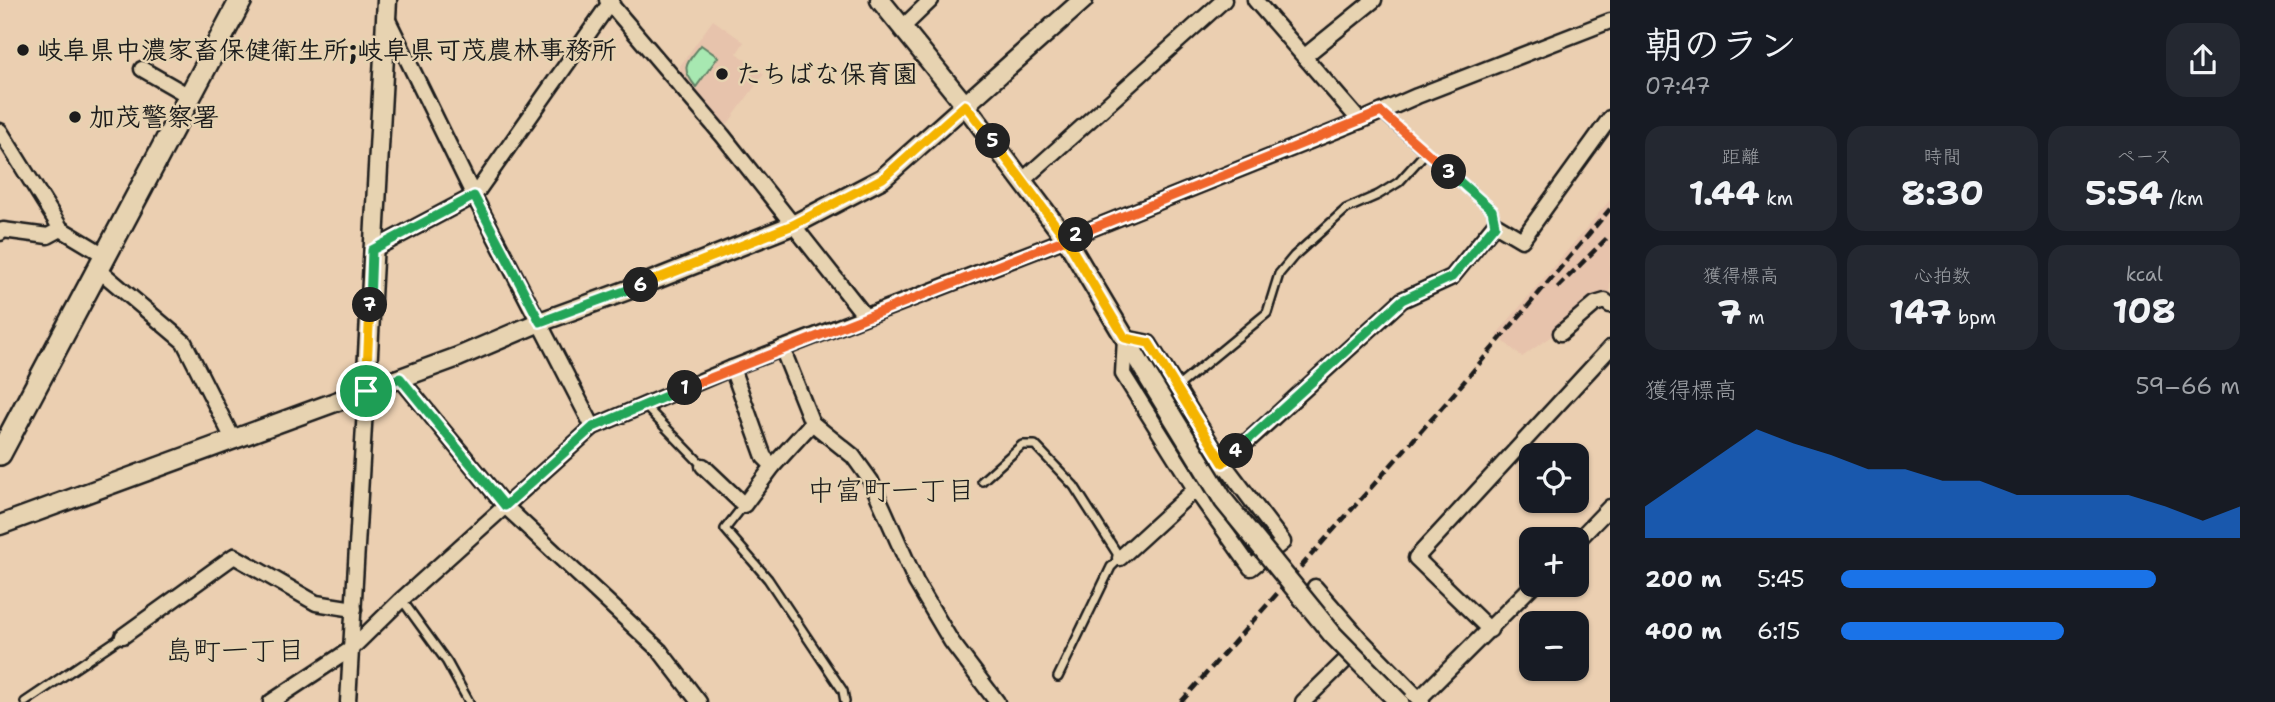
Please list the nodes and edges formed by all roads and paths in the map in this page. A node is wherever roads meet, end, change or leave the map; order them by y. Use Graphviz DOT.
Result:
graph roads {
  1 [pos="241,0"];
  2 [pos="880,0"];
  3 [pos="931,0"];
  4 [pos="1083,0"];
  5 [pos="1224,0"];
  6 [pos="1255,0"];
  7 [pos="1374,0"];
  8 [pos="610,1"];
  9 [pos="386,8"];
  10 [pos="1610,20"];
  11 [pos="902,28"];
  12 [pos="1305,56"];
  13 [pos="142,69"];
  14 [pos="189,96"];
  15 [pos="965,105"];
  16 [pos="1381,112"];
  17 [pos="1610,118"];
  18 [pos="1360,121"];
  19 [pos="0,131"];
  20 [pos="1426,152"];
  21 [pos="1023,180"];
  22 [pos="474,196"];
  23 [pos="793,225"];
  24 [pos="1495,225"];
  25 [pos="61,229"];
  26 [pos="0,233"];
  27 [pos="1066,239"];
  28 [pos="372,250"];
  29 [pos="102,263"];
  30 [pos="1610,305"];
  31 [pos="865,316"];
  32 [pos="540,322"];
  33 [pos="1561,333"];
  34 [pos="1125,338"];
  35 [pos="782,348"];
  36 [pos="1610,348"];
  37 [pos="732,368"];
  38 [pos="400,378"];
  39 [pos="1175,389"];
  40 [pos="366,391"];
  41 [pos="644,405"];
  42 [pos="812,423"];
  43 [pos="593,427"];
  44 [pos="234,441"];
  45 [pos="0,454"];
  46 [pos="1223,463"];
  47 [pos="703,466"];
  48 [pos="773,466"];
  49 [pos="982,481"];
  50 [pos="1195,489"];
  51 [pos="744,505"];
  52 [pos="505,506"];
  53 [pos="1610,507"];
  54 [pos="0,525"];
  55 [pos="1589,529"];
  56 [pos="1120,558"];
  57 [pos="1315,587"];
  58 [pos="1522,597"];
  59 [pos="401,600"];
  60 [pos="354,609"];
  61 [pos="1490,630"];
  62 [pos="123,636"];
  63 [pos="1363,642"];
  64 [pos="351,649"];
  65 [pos="1058,677"];
  66 [pos="1420,701"];
  67 [pos="25,702"];
  68 [pos="271,702"];
  69 [pos="348,702"];
  70 [pos="469,702"];
  71 [pos="699,702"];
  72 [pos="845,702"];
  73 [pos="997,702"];
  74 [pos="1303,702"];
  75 [pos="1399,702"];
  1 -- 14 [label="main road"];
  2 -- 11 [label="street"];
  3 -- 11 [label="street"];
  4 -- 15 [label="street"];
  5 -- 21 [label="street"];
  6 -- 12 [label="street"];
  7 -- 12 [label="street"];
  8 -- 22 [label="street"];
  8 -- 23 [label="street"];
  9 -- 22 [label="street"];
  9 -- 28 [label="street"];
  10 -- 16 [label="street"];
  11 -- 15 [label="street"];
  12 -- 18 [label="street"];
  13 -- 14 [label="street"];
  14 -- 29 [label="main road"];
  15 -- 21 [label="street"];
  15 -- 23 [label="street"];
  16 -- 18 [label="street"];
  16 -- 20 [label="lane"];
  17 -- 24 [label="street"];
  18 -- 27 [label="street"];
  19 -- 25 [label="street"];
  20 -- 24 [label="lane"];
  20 -- 39 [label="lane"];
  21 -- 27 [label="street"];
  22 -- 28 [label="street"];
  22 -- 32 [label="street"];
  23 -- 31 [label="street"];
  23 -- 32 [label="street"];
  24 -- 46 [label="street"];
  25 -- 26 [label="street"];
  25 -- 29 [label="street"];
  27 -- 31 [label="street"];
  27 -- 34 [label="street"];
  28 -- 40 [label="street"];
  29 -- 44 [label="street"];
  29 -- 45 [label="main road"];
  30 -- 33 [label="street"];
  31 -- 35 [label="street"];
  32 -- 38 [label="street"];
  32 -- 43 [label="street"];
  34 -- 39 [label="street"];
  34 -- 50 [label="street"];
  34 -- 75 [label="street, bridge"];
  35 -- 37 [label="street"];
  35 -- 42 [label="street"];
  36 -- 61 [label="street"];
  37 -- 41 [label="street"];
  37 -- 48 [label="street"];
  38 -- 40 [label="street"];
  38 -- 52 [label="street"];
  39 -- 46 [label="street"];
  40 -- 44 [label="street"];
  40 -- 60 [label="street"];
  41 -- 43 [label="street"];
  41 -- 47 [label="lane"];
  42 -- 48 [label="street"];
  42 -- 73 [label="street"];
  43 -- 52 [label="street"];
  44 -- 54 [label="street"];
  46 -- 50 [label="street"];
  46 -- 50 [label="street"];
  47 -- 51 [label="street"];
  48 -- 51 [label="street"];
  49 -- 56 [label="lane"];
  50 -- 56 [label="street"];
  51 -- 72 [label="lane"];
  52 -- 59 [label="street"];
  52 -- 71 [label="street"];
  53 -- 55 [label="street"];
  56 -- 65 [label="lane"];
  57 -- 63 [label="street"];
  58 -- 61 [label="street"];
  59 -- 64 [label="street"];
  59 -- 70 [label="lane"];
  60 -- 62 [label="street"];
  60 -- 64 [label="street"];
  61 -- 66 [label="street"];
  62 -- 67 [label="lane"];
  63 -- 66 [label="street"];
  63 -- 74 [label="street"];
  64 -- 68 [label="street"];
  64 -- 69 [label="street"];
}
